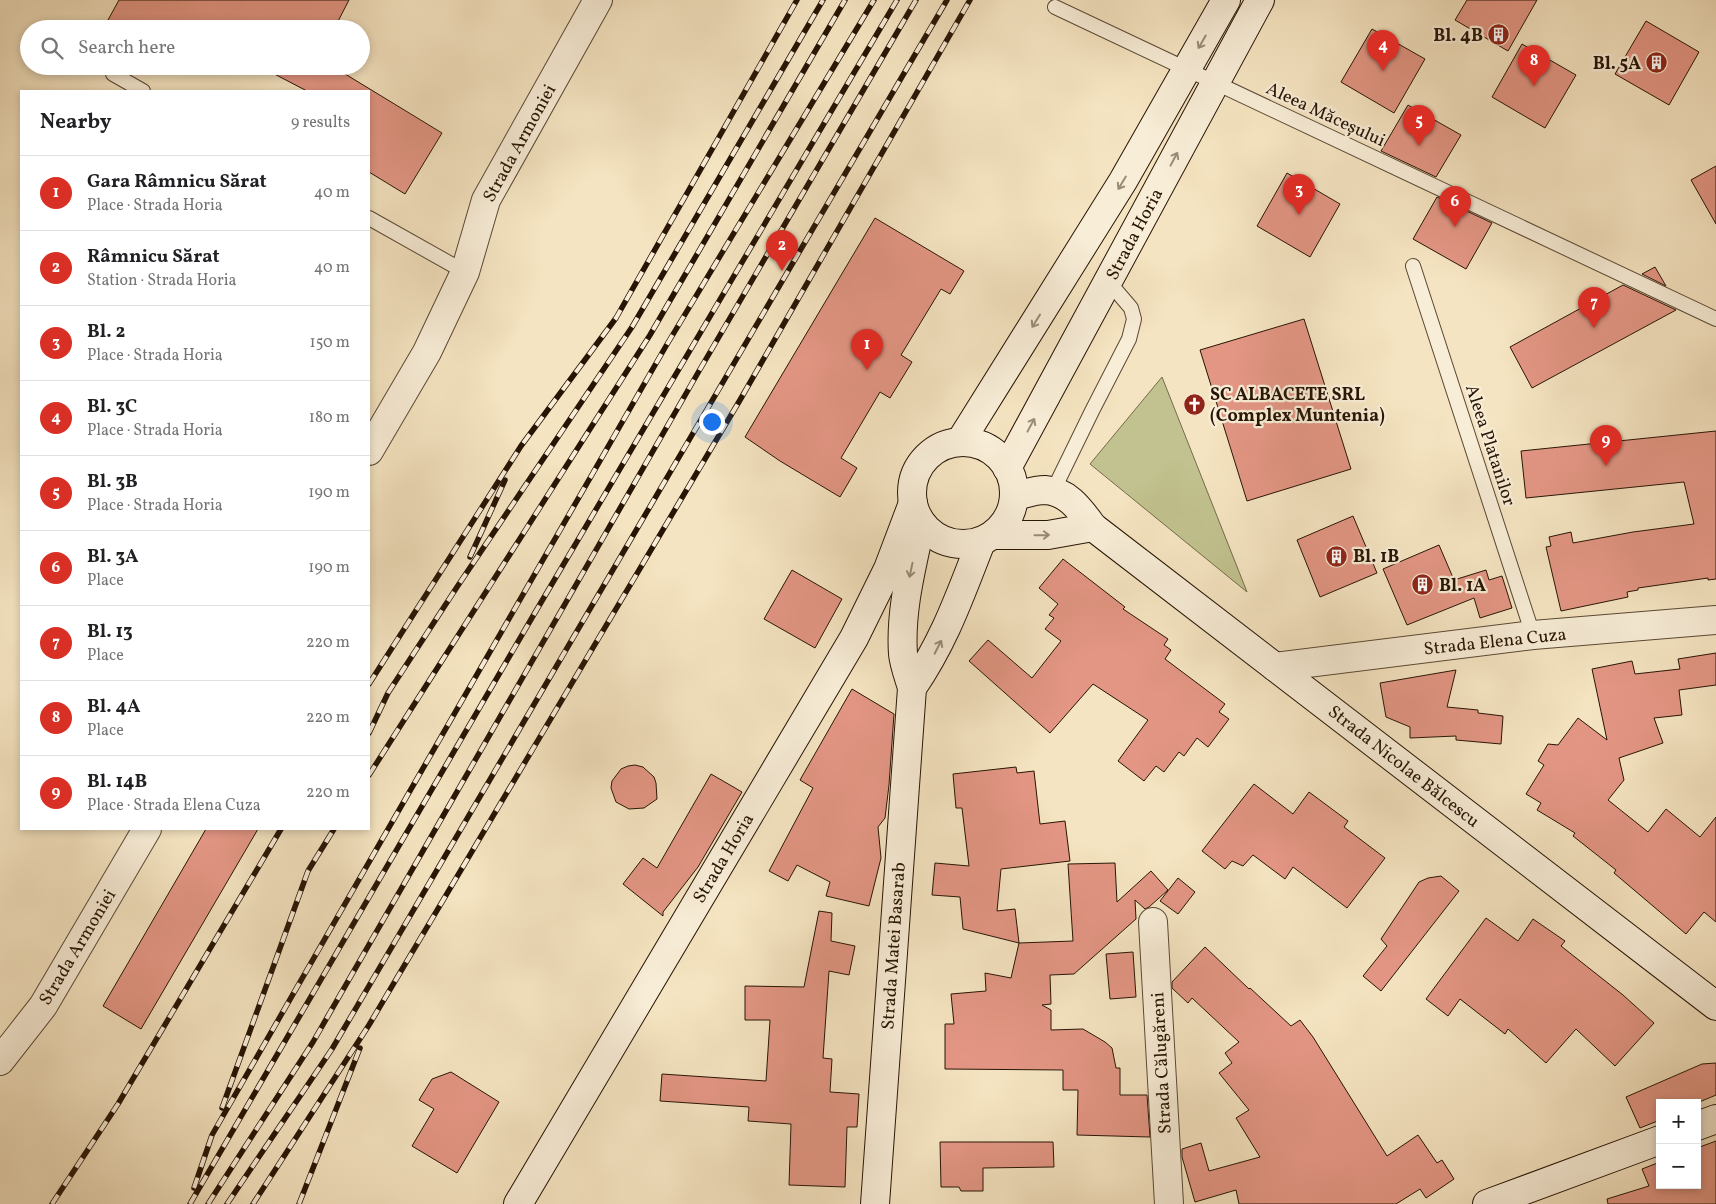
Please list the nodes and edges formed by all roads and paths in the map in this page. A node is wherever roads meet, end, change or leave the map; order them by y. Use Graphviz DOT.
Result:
graph roads {
  1 [pos="598,0"];
  2 [pos="1226,0"];
  3 [pos="1260,0"];
  4 [pos="1055,6"];
  5 [pos="115,75"];
  6 [pos="141,90"];
  7 [pos="370,219"];
  8 [pos="1414,266"];
  9 [pos="465,272"];
  10 [pos="1108,281"];
  11 [pos="1716,319"];
  12 [pos="960,442"];
  13 [pos="370,449"];
  14 [pos="1008,468"];
  15 [pos="1053,491"];
  16 [pos="1014,496"];
  17 [pos="917,513"];
  18 [pos="1092,527"];
  19 [pos="987,538"];
  20 [pos="1716,620"];
  21 [pos="1533,636"];
  22 [pos="1275,667"];
  23 [pos="912,688"];
  24 [pos="146,830"];
  25 [pos="1153,922"];
  26 [pos="1716,1006"];
  27 [pos="0,1061"];
  28 [pos="1716,1119"];
  29 [pos="1701,1125"];
  30 [pos="1656,1141"];
  31 [pos="518,1204"];
  32 [pos="875,1204"];
  33 [pos="1169,1204"];
  34 [pos="1487,1204"];
  1 -- 9 [label="street, Strada Armoniei"];
  2 -- 12 [label="street, Strada Horia, one-way"];
  10 -- 3 [label="street, Strada Horia, one-way"];
  4 -- 11 [label="lane, Aleea Măceșului"];
  5 -- 6 [label="lane"];
  7 -- 9 [label="lane"];
  8 -- 21 [label="lane, Aleea Platanilor"];
  9 -- 13 [label="street, Strada Armoniei"];
  14 -- 10 [label="street, Strada Horia, one-way"];
  10 -- 15 [label="lane"];
  12 -- 14 [label="street"];
  12 -- 17 [label="street"];
  14 -- 16 [label="street"];
  15 -- 16 [label="street"];
  15 -- 18 [label="street, Strada Nicolae Bălcescu"];
  16 -- 19 [label="street"];
  17 -- 19 [label="street"];
  17 -- 23 [label="street, Strada Matei Basarab, one-way"];
  17 -- 31 [label="street, Strada Horia"];
  19 -- 18 [label="street, one-way"];
  18 -- 22 [label="street, Strada Nicolae Bălcescu"];
  23 -- 19 [label="street, Strada Matei Basarab, one-way"];
  20 -- 21 [label="street, Strada Elena Cuza"];
  21 -- 22 [label="street, Strada Elena Cuza"];
  22 -- 26 [label="street, Strada Nicolae Bălcescu"];
  23 -- 32 [label="street, Strada Matei Basarab"];
  24 -- 27 [label="street, Strada Armoniei"];
  25 -- 33 [label="street, Strada Călugăreni"];
  28 -- 29 [label="street"];
  30 -- 34 [label="street"];
}
